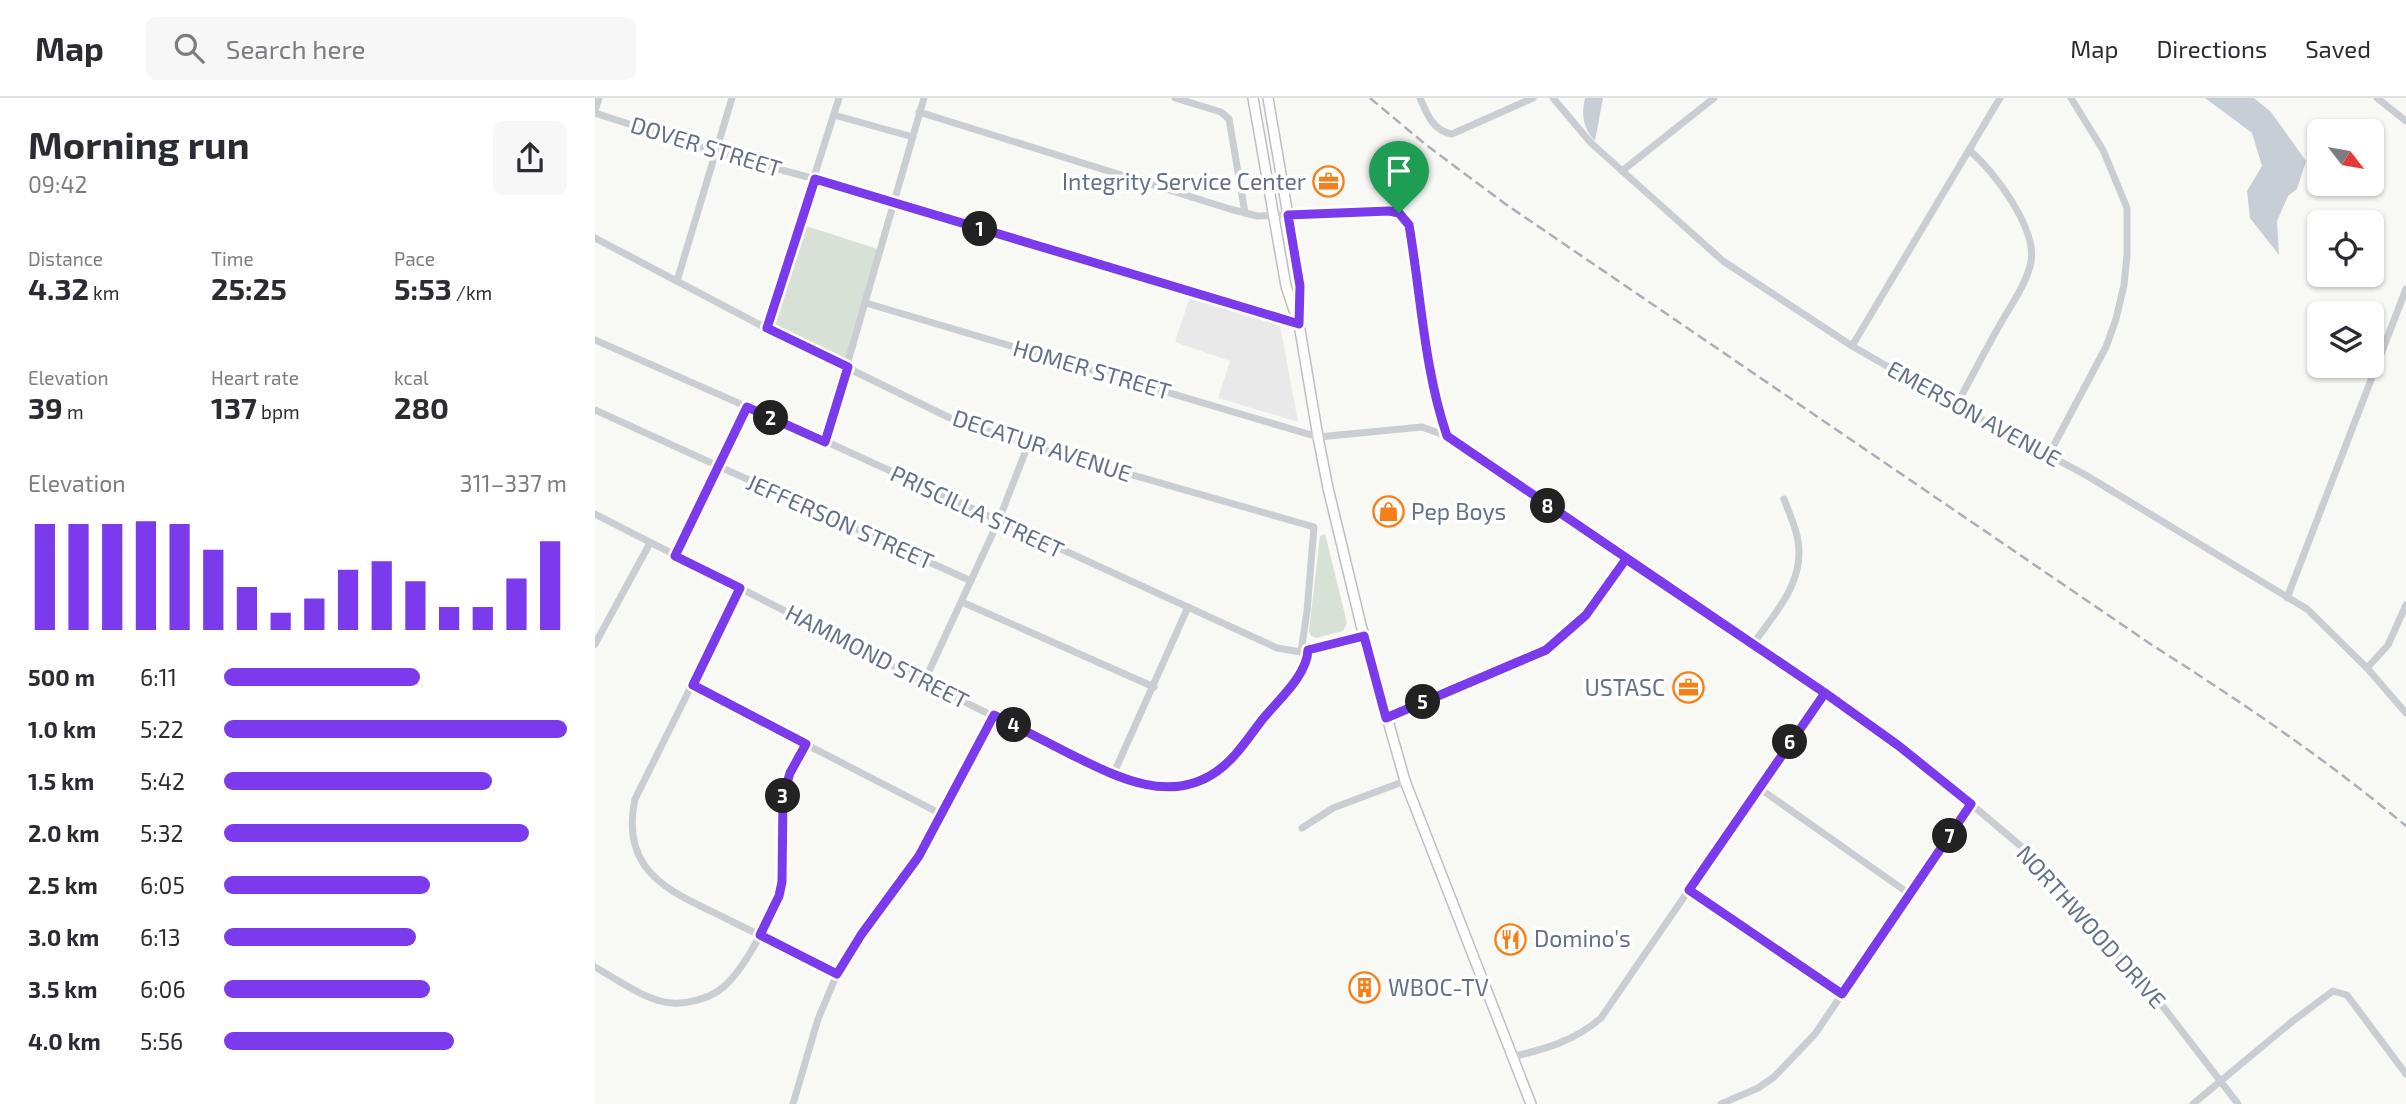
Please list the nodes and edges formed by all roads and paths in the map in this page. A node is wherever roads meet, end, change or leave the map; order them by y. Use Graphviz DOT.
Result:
graph roads {
  1 [pos="599,98"];
  2 [pos="732,98"];
  3 [pos="839,98"];
  4 [pos="924,98"];
  5 [pos="1175,98"];
  6 [pos="1253,98"];
  7 [pos="1268,98"];
  8 [pos="1420,98"];
  9 [pos="1533,98"];
  10 [pos="1553,98"];
  11 [pos="1714,98"];
  12 [pos="2000,98"];
  13 [pos="2071,98"];
  14 [pos="2377,98"];
  15 [pos="595,112"];
  16 [pos="919,112"];
  17 [pos="834,115"];
  18 [pos="2406,121"];
  19 [pos="913,137"];
  20 [pos="1970,151"];
  21 [pos="716,152"];
  22 [pos="1622,171"];
  23 [pos="815,179"];
  24 [pos="895,203"];
  25 [pos="1245,213"];
  26 [pos="1288,215"];
  27 [pos="1273,216"];
  28 [pos="595,238"];
  29 [pos="677,281"];
  30 [pos="2406,289"];
  31 [pos="866,303"];
  32 [pos="1299,324"];
  33 [pos="767,328"];
  34 [pos="595,340"];
  35 [pos="1852,346"];
  36 [pos="848,367"];
  37 [pos="1956,406"];
  38 [pos="747,407"];
  39 [pos="595,410"];
  40 [pos="1447,436"];
  41 [pos="1318,437"];
  42 [pos="825,442"];
  43 [pos="1028,445"];
  44 [pos="2048,456"];
  45 [pos="717,467"];
  46 [pos="1784,499"];
  47 [pos="595,514"];
  48 [pos="997,522"];
  49 [pos="1314,527"];
  50 [pos="650,543"];
  51 [pos="675,556"];
  52 [pos="1626,559"];
  53 [pos="971,581"];
  54 [pos="740,588"];
  55 [pos="2287,598"];
  56 [pos="961,602"];
  57 [pos="2406,605"];
  58 [pos="1188,607"];
  59 [pos="1364,636"];
  60 [pos="595,644"];
  61 [pos="1753,644"];
  62 [pos="1304,651"];
  63 [pos="2367,668"];
  64 [pos="924,682"];
  65 [pos="693,685"];
  66 [pos="1154,687"];
  67 [pos="1825,693"];
  68 [pos="2406,713"];
  69 [pos="994,715"];
  70 [pos="1386,718"];
  71 [pos="806,744"];
  72 [pos="1113,775"];
  73 [pos="1405,781"];
  74 [pos="1759,788"];
  75 [pos="1971,804"];
  76 [pos="943,815"];
  77 [pos="1302,828"];
  78 [pos="1689,890"];
  79 [pos="1911,895"];
  80 [pos="760,935"];
  81 [pos="595,967"];
  82 [pos="837,974"];
  83 [pos="1842,994"];
  84 [pos="1512,1057"];
  85 [pos="2406,1074"];
  86 [pos="2220,1081"];
  87 [pos="793,1104"];
  88 [pos="1531,1104"];
  89 [pos="1721,1104"];
  90 [pos="2193,1104"];
  91 [pos="2238,1104"];
  1 -- 15 [label="street"];
  2 -- 21 [label="street"];
  3 -- 17 [label="street"];
  4 -- 16 [label="street"];
  5 -- 25 [label="street"];
  6 -- 27 [label="main road"];
  7 -- 26 [label="main road"];
  8 -- 9 [label="street"];
  10 -- 22 [label="street, EMERSON AVENUE"];
  11 -- 22 [label="street"];
  12 -- 20 [label="street"];
  13 -- 44 [label="street"];
  14 -- 18 [label="street"];
  15 -- 21 [label="street, DOVER STREET"];
  16 -- 19 [label="street"];
  16 -- 25 [label="street"];
  17 -- 19 [label="street"];
  17 -- 23 [label="street"];
  19 -- 24 [label="street"];
  20 -- 35 [label="street"];
  20 -- 37 [label="street"];
  21 -- 23 [label="street, DOVER STREET"];
  21 -- 29 [label="street"];
  22 -- 35 [label="street, EMERSON AVENUE"];
  23 -- 24 [label="street, DOVER STREET"];
  23 -- 33 [label="street"];
  24 -- 31 [label="street"];
  24 -- 32 [label="street, DOVER STREET"];
  25 -- 27 [label="street"];
  26 -- 27 [label="street"];
  26 -- 32 [label="main road"];
  26 -- 40 [label="street"];
  27 -- 32 [label="main road"];
  28 -- 29 [label="street, DECATUR AVENUE"];
  29 -- 33 [label="street, DECATUR AVENUE"];
  30 -- 55 [label="street"];
  31 -- 36 [label="street"];
  31 -- 41 [label="street, HOMER STREET"];
  32 -- 41 [label="main road"];
  33 -- 36 [label="street, DECATUR AVENUE"];
  34 -- 38 [label="street, PRISCILLA STREET"];
  35 -- 37 [label="street, EMERSON AVENUE"];
  36 -- 42 [label="street"];
  36 -- 43 [label="street, DECATUR AVENUE"];
  37 -- 44 [label="street, EMERSON AVENUE"];
  38 -- 42 [label="street, PRISCILLA STREET"];
  38 -- 45 [label="street"];
  39 -- 45 [label="street, JEFFERSON STREET"];
  40 -- 41 [label="street, NORTHWOOD DRIVE"];
  40 -- 52 [label="street, NORTHWOOD DRIVE"];
  41 -- 59 [label="main road"];
  42 -- 48 [label="street, PRISCILLA STREET"];
  43 -- 48 [label="street"];
  43 -- 49 [label="street, DECATUR AVENUE"];
  44 -- 55 [label="street, EMERSON AVENUE"];
  45 -- 51 [label="street"];
  45 -- 53 [label="street, JEFFERSON STREET"];
  46 -- 61 [label="street"];
  47 -- 50 [label="street, HAMMOND STREET"];
  48 -- 53 [label="street"];
  48 -- 58 [label="street, PRISCILLA STREET"];
  49 -- 62 [label="street, HAMMOND STREET"];
  50 -- 51 [label="street, HAMMOND STREET"];
  50 -- 60 [label="street"];
  51 -- 54 [label="street, HAMMOND STREET"];
  52 -- 61 [label="street, NORTHWOOD DRIVE"];
  52 -- 70 [label="street"];
  53 -- 56 [label="street"];
  54 -- 64 [label="street, HAMMOND STREET"];
  54 -- 65 [label="street"];
  55 -- 63 [label="street, EMERSON AVENUE"];
  56 -- 64 [label="street"];
  56 -- 66 [label="street"];
  57 -- 63 [label="street"];
  58 -- 62 [label="street, PRISCILLA STREET"];
  58 -- 66 [label="street"];
  59 -- 62 [label="street, PRISCILLA STREET"];
  59 -- 70 [label="main road"];
  61 -- 67 [label="street, NORTHWOOD DRIVE"];
  62 -- 72 [label="street, HAMMOND STREET"];
  63 -- 68 [label="street, EMERSON AVENUE"];
  64 -- 69 [label="street, HAMMOND STREET"];
  65 -- 71 [label="street"];
  65 -- 80 [label="street"];
  66 -- 72 [label="street"];
  67 -- 74 [label="street"];
  67 -- 75 [label="street, NORTHWOOD DRIVE"];
  69 -- 72 [label="street, HAMMOND STREET"];
  69 -- 76 [label="street"];
  70 -- 73 [label="main road"];
  71 -- 76 [label="street"];
  71 -- 80 [label="street"];
  73 -- 77 [label="street"];
  73 -- 84 [label="main road"];
  74 -- 78 [label="street"];
  74 -- 79 [label="street"];
  75 -- 79 [label="street"];
  75 -- 86 [label="street, NORTHWOOD DRIVE"];
  76 -- 82 [label="street"];
  78 -- 83 [label="street"];
  78 -- 84 [label="street"];
  79 -- 83 [label="street"];
  80 -- 81 [label="street"];
  80 -- 82 [label="street"];
  82 -- 87 [label="street"];
  83 -- 89 [label="street"];
  84 -- 88 [label="main road"];
  85 -- 86 [label="street"];
  86 -- 90 [label="street"];
  86 -- 91 [label="street, NORTHWOOD DRIVE"];
}
